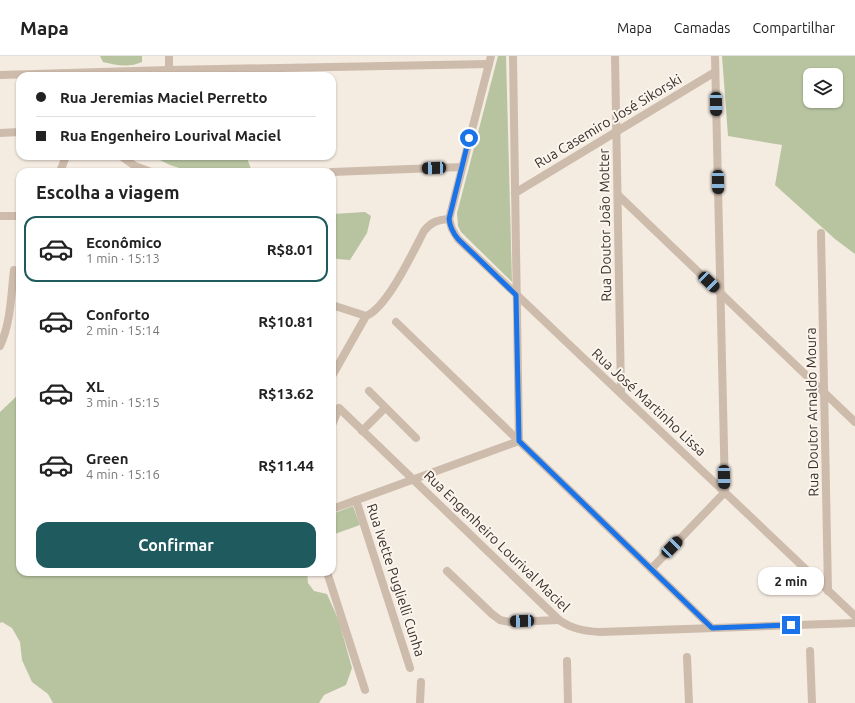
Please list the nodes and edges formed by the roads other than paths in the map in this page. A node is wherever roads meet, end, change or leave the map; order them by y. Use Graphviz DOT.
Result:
graph roads {
  1 [pos="169,56"];
  2 [pos="395,56"];
  3 [pos="512,56"];
  4 [pos="615,56"];
  5 [pos="715,56"];
  6 [pos="490,60"];
  7 [pos="395,65"];
  8 [pos="169,70"];
  9 [pos="101,72"];
  10 [pos="715,72"];
  11 [pos="0,75"];
  12 [pos="16,75"];
  13 [pos="16,132"];
  14 [pos="616,132"];
  15 [pos="0,133"];
  16 [pos="127,160"];
  17 [pos="462,167"];
  18 [pos="140,168"];
  19 [pos="336,172"];
  20 [pos="515,193"];
  21 [pos="618,194"];
  22 [pos="0,216"];
  23 [pos="16,216"];
  24 [pos="449,219"];
  25 [pos="821,233"];
  26 [pos="14,270"];
  27 [pos="720,293"];
  28 [pos="516,295"];
  29 [pos="336,306"];
  30 [pos="366,316"];
  31 [pos="396,322"];
  32 [pos="0,346"];
  33 [pos="336,369"];
  34 [pos="369,391"];
  35 [pos="824,392"];
  36 [pos="621,393"];
  37 [pos="385,408"];
  38 [pos="336,414"];
  39 [pos="855,422"];
  40 [pos="362,431"];
  41 [pos="416,438"];
  42 [pos="519,441"];
  43 [pos="413,479"];
  44 [pos="725,492"];
  45 [pos="356,500"];
  46 [pos="336,508"];
  47 [pos="651,569"];
  48 [pos="447,571"];
  49 [pos="328,576"];
  50 [pos="828,591"];
  51 [pos="855,616"];
  52 [pos="559,620"];
  53 [pos="855,623"];
  54 [pos="712,628"];
  55 [pos="810,651"];
  56 [pos="687,657"];
  57 [pos="567,662"];
  58 [pos="410,668"];
  59 [pos="421,682"];
  60 [pos="366,690"];
  61 [pos="420,703"];
  62 [pos="568,703"];
  63 [pos="689,703"];
  64 [pos="812,703"];
  1 -- 8 [label="street"];
  2 -- 7 [label="street"];
  3 -- 20 [label="street"];
  4 -- 14 [label="street, Rua Doutor João Motter"];
  5 -- 10 [label="street"];
  6 -- 7 [label="street"];
  6 -- 17 [label="street"];
  7 -- 8 [label="street"];
  8 -- 9 [label="street"];
  10 -- 14 [label="street, Rua Casemiro José Sikorski"];
  10 -- 27 [label="street"];
  11 -- 12 [label="street"];
  13 -- 15 [label="street"];
  14 -- 20 [label="street, Rua Casemiro José Sikorski"];
  14 -- 21 [label="street, Rua Doutor João Motter"];
  16 -- 18 [label="street"];
  17 -- 19 [label="street"];
  17 -- 24 [label="street"];
  20 -- 28 [label="street"];
  21 -- 27 [label="street"];
  21 -- 36 [label="street, Rua Doutor João Motter"];
  22 -- 23 [label="street"];
  24 -- 28 [label="street, Rua José Martinho Lissa"];
  24 -- 30 [label="street"];
  25 -- 35 [label="street, Rua Doutor Arnaldo Moura"];
  26 -- 32 [label="street"];
  27 -- 35 [label="street"];
  27 -- 44 [label="street"];
  28 -- 36 [label="street, Rua José Martinho Lissa"];
  28 -- 42 [label="street"];
  29 -- 30 [label="street"];
  30 -- 33 [label="street"];
  31 -- 42 [label="street"];
  34 -- 37 [label="street"];
  35 -- 39 [label="street"];
  35 -- 50 [label="street, Rua Doutor Arnaldo Moura"];
  36 -- 44 [label="street, Rua José Martinho Lissa"];
  37 -- 40 [label="street"];
  37 -- 41 [label="street"];
  38 -- 40 [label="street, Rua Engenheiro Lourival Maciel"];
  40 -- 43 [label="street, Rua Engenheiro Lourival Maciel"];
  42 -- 43 [label="street"];
  42 -- 47 [label="street"];
  43 -- 45 [label="street"];
  43 -- 52 [label="street, Rua Engenheiro Lourival Maciel"];
  44 -- 47 [label="street"];
  44 -- 50 [label="street, Rua José Martinho Lissa"];
  45 -- 46 [label="street"];
  45 -- 58 [label="street, Rua Ivette Puglielli Cunha"];
  47 -- 54 [label="street"];
  48 -- 52 [label="street"];
  49 -- 60 [label="street"];
  50 -- 51 [label="street, Rua José Martinho Lissa"];
  52 -- 54 [label="street, Rua Engenheiro Lourival Maciel"];
  53 -- 54 [label="street, Rua Engenheiro Lourival Maciel"];
  55 -- 64 [label="street"];
  56 -- 63 [label="street"];
  57 -- 62 [label="street"];
  59 -- 61 [label="street"];
}
